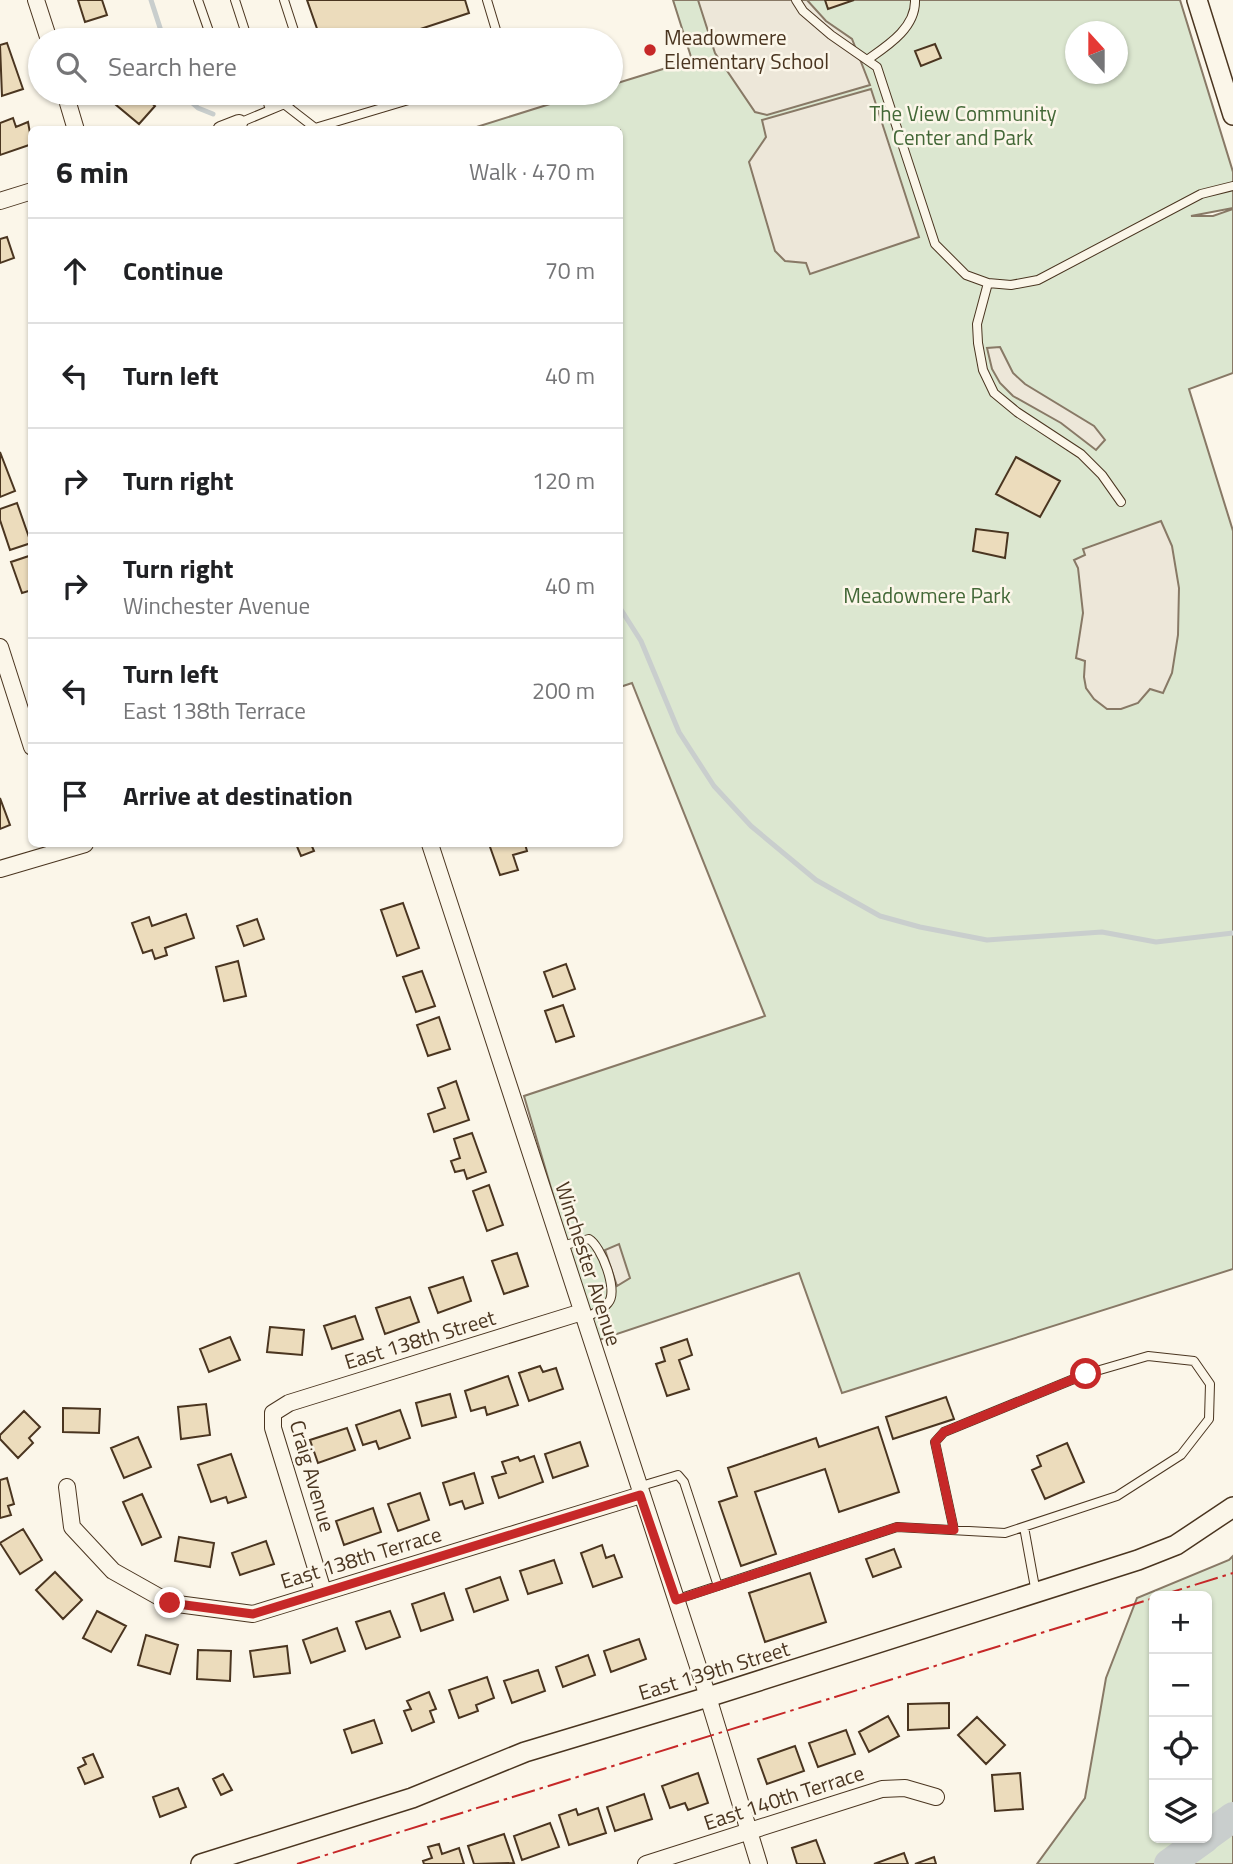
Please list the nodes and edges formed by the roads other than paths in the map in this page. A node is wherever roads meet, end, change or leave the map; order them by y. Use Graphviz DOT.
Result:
graph roads {
  1 [pos="37,0"];
  2 [pos="198,0"];
  3 [pos="235,0"];
  4 [pos="284,0"];
  5 [pos="487,0"];
  6 [pos="796,0"];
  7 [pos="915,0"];
  8 [pos="1197,0"];
  9 [pos="45,28"];
  10 [pos="208,28"];
  11 [pos="244,28"];
  12 [pos="293,28"];
  13 [pos="495,28"];
  14 [pos="867,60"];
  15 [pos="69,105"];
  16 [pos="269,105"];
  17 [pos="282,105"];
  18 [pos="285,105"];
  19 [pos="392,105"];
  20 [pos="270,110"];
  21 [pos="1233,116"];
  22 [pos="239,123"];
  23 [pos="75,126"];
  24 [pos="231,126"];
  25 [pos="312,126"];
  26 [pos="321,126"];
  27 [pos="1233,186"];
  28 [pos="28,192"];
  29 [pos="0,201"];
  30 [pos="988,283"];
  31 [pos="1121,502"];
  32 [pos="0,647"];
  33 [pos="28,734"];
  34 [pos="63,847"];
  35 [pos="431,847"];
  36 [pos="0,869"];
  37 [pos="561,1246"];
  38 [pos="583,1315"];
  39 [pos="273,1413"];
  40 [pos="67,1487"];
  41 [pos="639,1491"];
  42 [pos="1233,1507"];
  43 [pos="1024,1527"];
  44 [pos="954,1530"];
  45 [pos="718,1586"];
  46 [pos="323,1591"];
  47 [pos="1036,1593"];
  48 [pos="676,1600"];
  49 [pos="708,1697"];
  50 [pos="936,1797"];
  51 [pos="749,1832"];
  52 [pos="201,1864"];
  53 [pos="646,1864"];
  54 [pos="759,1864"];
  1 -- 9 [label="street"];
  2 -- 10 [label="lane"];
  3 -- 11 [label="lane"];
  4 -- 12 [label="lane"];
  5 -- 13 [label="lane"];
  6 -- 14 [label="lane"];
  7 -- 14 [label="lane"];
  8 -- 21 [label="street"];
  14 -- 30 [label="lane"];
  15 -- 23 [label="street"];
  16 -- 20 [label="lane"];
  17 -- 20 [label="lane"];
  18 -- 25 [label="lane"];
  19 -- 26 [label="lane"];
  20 -- 22 [label="lane"];
  22 -- 24 [label="street"];
  27 -- 30 [label="lane"];
  28 -- 29 [label="street"];
  30 -- 31 [label="lane"];
  32 -- 33 [label="street"];
  34 -- 36 [label="street"];
  35 -- 37 [label="street, Winchester Avenue"];
  37 -- 38 [label="street, Winchester Avenue"];
  37 -- 38 [label="lane"];
  38 -- 39 [label="street, East 138th Street"];
  38 -- 41 [label="street, Winchester Avenue"];
  39 -- 46 [label="street, Craig Avenue"];
  40 -- 46 [label="street, East 138th Terrace"];
  41 -- 45 [label="lane"];
  41 -- 46 [label="street, East 138th Terrace"];
  41 -- 48 [label="street, Winchester Avenue"];
  42 -- 47 [label="street, East 139th Street"];
  43 -- 44 [label="lane"];
  43 -- 44 [label="lane"];
  43 -- 47 [label="lane"];
  44 -- 45 [label="lane"];
  45 -- 48 [label="lane"];
  47 -- 49 [label="street, East 139th Street"];
  48 -- 49 [label="street, Winchester Avenue"];
  49 -- 51 [label="street, Winchester Avenue"];
  49 -- 52 [label="street, East 139th Street"];
  50 -- 51 [label="street, East 140th Terrace"];
  51 -- 53 [label="street, East 140th Terrace"];
  51 -- 54 [label="street, Winchester Avenue"];
}
